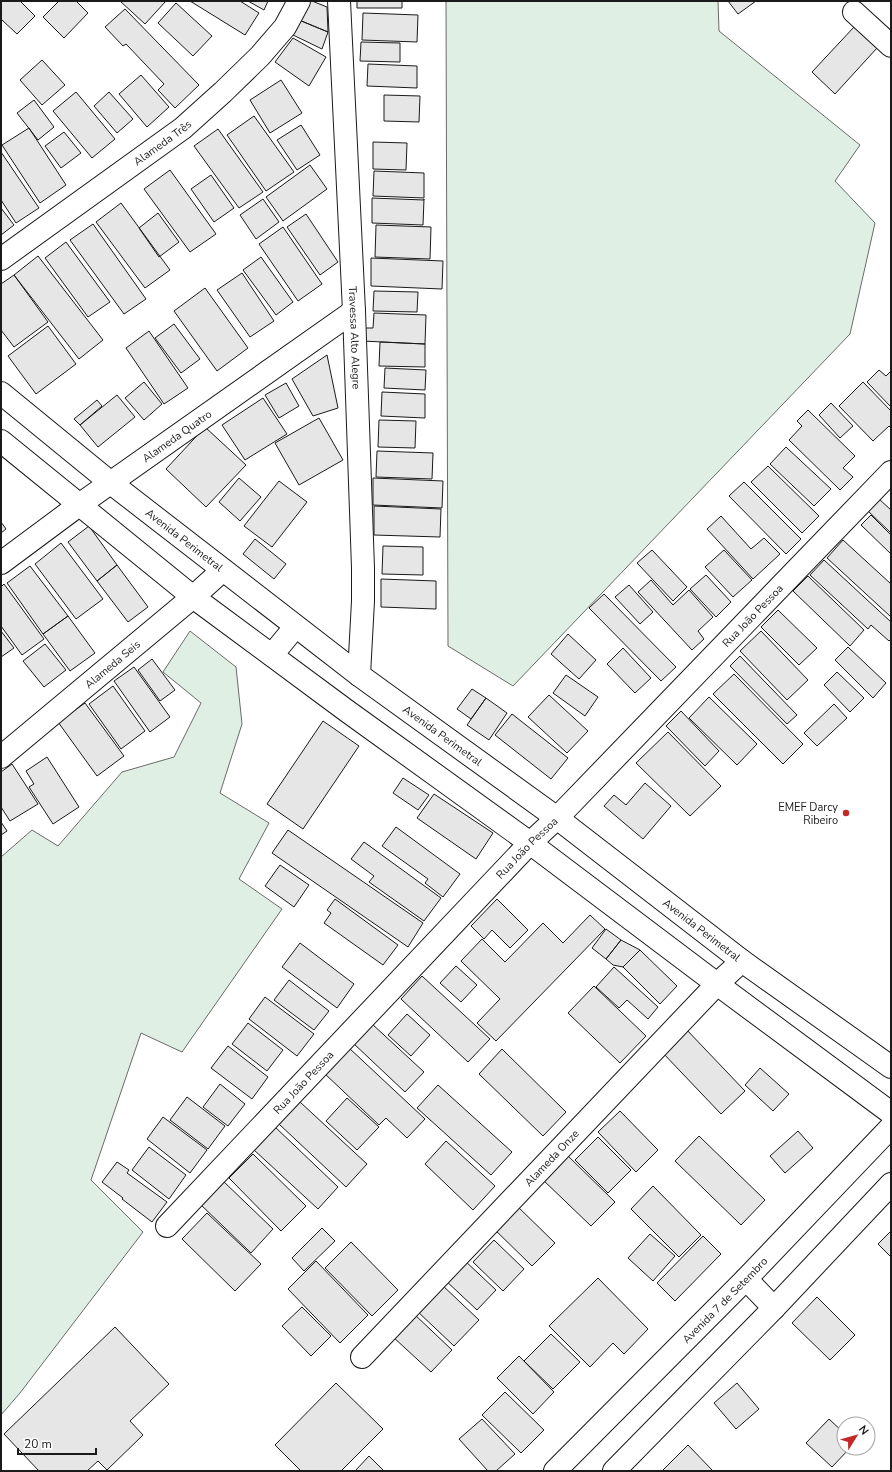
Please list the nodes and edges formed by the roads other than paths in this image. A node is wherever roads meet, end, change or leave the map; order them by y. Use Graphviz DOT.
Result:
graph roads {
  1 [pos="299,1"];
  2 [pos="338,1"];
  3 [pos="854,12"];
  4 [pos="891,46"];
  5 [pos="1,259"];
  6 [pos="354,311"];
  7 [pos="1,394"];
  8 [pos="1,441"];
  9 [pos="891,472"];
  10 [pos="111,483"];
  11 [pos="78,505"];
  12 [pos="1,563"];
  13 [pos="223,570"];
  14 [pos="193,597"];
  15 [pos="295,627"];
  16 [pos="272,655"];
  17 [pos="359,675"];
  18 [pos="1,757"];
  19 [pos="557,818"];
  20 [pos="530,843"];
  21 [pos="742,961"];
  22 [pos="717,984"];
  23 [pos="891,1067"];
  24 [pos="891,1113"];
  25 [pos="891,1127"];
  26 [pos="891,1184"];
  27 [pos="166,1226"];
  28 [pos="746,1279"];
  29 [pos="774,1308"];
  30 [pos="362,1357"];
  31 [pos="555,1471"];
  32 [pos="614,1471"];
  1 -- 5 [label="street, Alameda Três"];
  2 -- 6 [label="street, Travessa Alto Alegre"];
  3 -- 4 [label="street"];
  6 -- 10 [label="street, Alameda Quatro"];
  6 -- 17 [label="street, Travessa Alto Alegre"];
  7 -- 10 [label="street, Avenida Perimetral"];
  8 -- 11 [label="street"];
  9 -- 19 [label="street, Rua João Pessoa"];
  10 -- 11 [label="street, Alameda Quatro"];
  10 -- 13 [label="street, Avenida Perimetral"];
  11 -- 12 [label="street, Alameda Quatro"];
  11 -- 14 [label="street"];
  13 -- 14 [label="street, Alameda Seis"];
  13 -- 15 [label="street, Avenida Perimetral"];
  14 -- 16 [label="street"];
  14 -- 18 [label="street, Alameda Seis"];
  15 -- 16 [label="street"];
  15 -- 17 [label="street, Avenida Perimetral"];
  16 -- 20 [label="street"];
  17 -- 19 [label="street, Avenida Perimetral"];
  19 -- 20 [label="street, Rua João Pessoa"];
  19 -- 21 [label="street, Avenida Perimetral"];
  20 -- 22 [label="street"];
  20 -- 27 [label="street, Rua João Pessoa"];
  21 -- 22 [label="street, Alameda Onze"];
  21 -- 23 [label="street, Avenida Perimetral"];
  22 -- 24 [label="street"];
  22 -- 30 [label="street, Alameda Onze"];
  25 -- 28 [label="street, Avenida 7 de Setembro"];
  26 -- 29 [label="street"];
  28 -- 29 [label="street"];
  28 -- 31 [label="street, Avenida 7 de Setembro"];
  29 -- 32 [label="street"];
}
